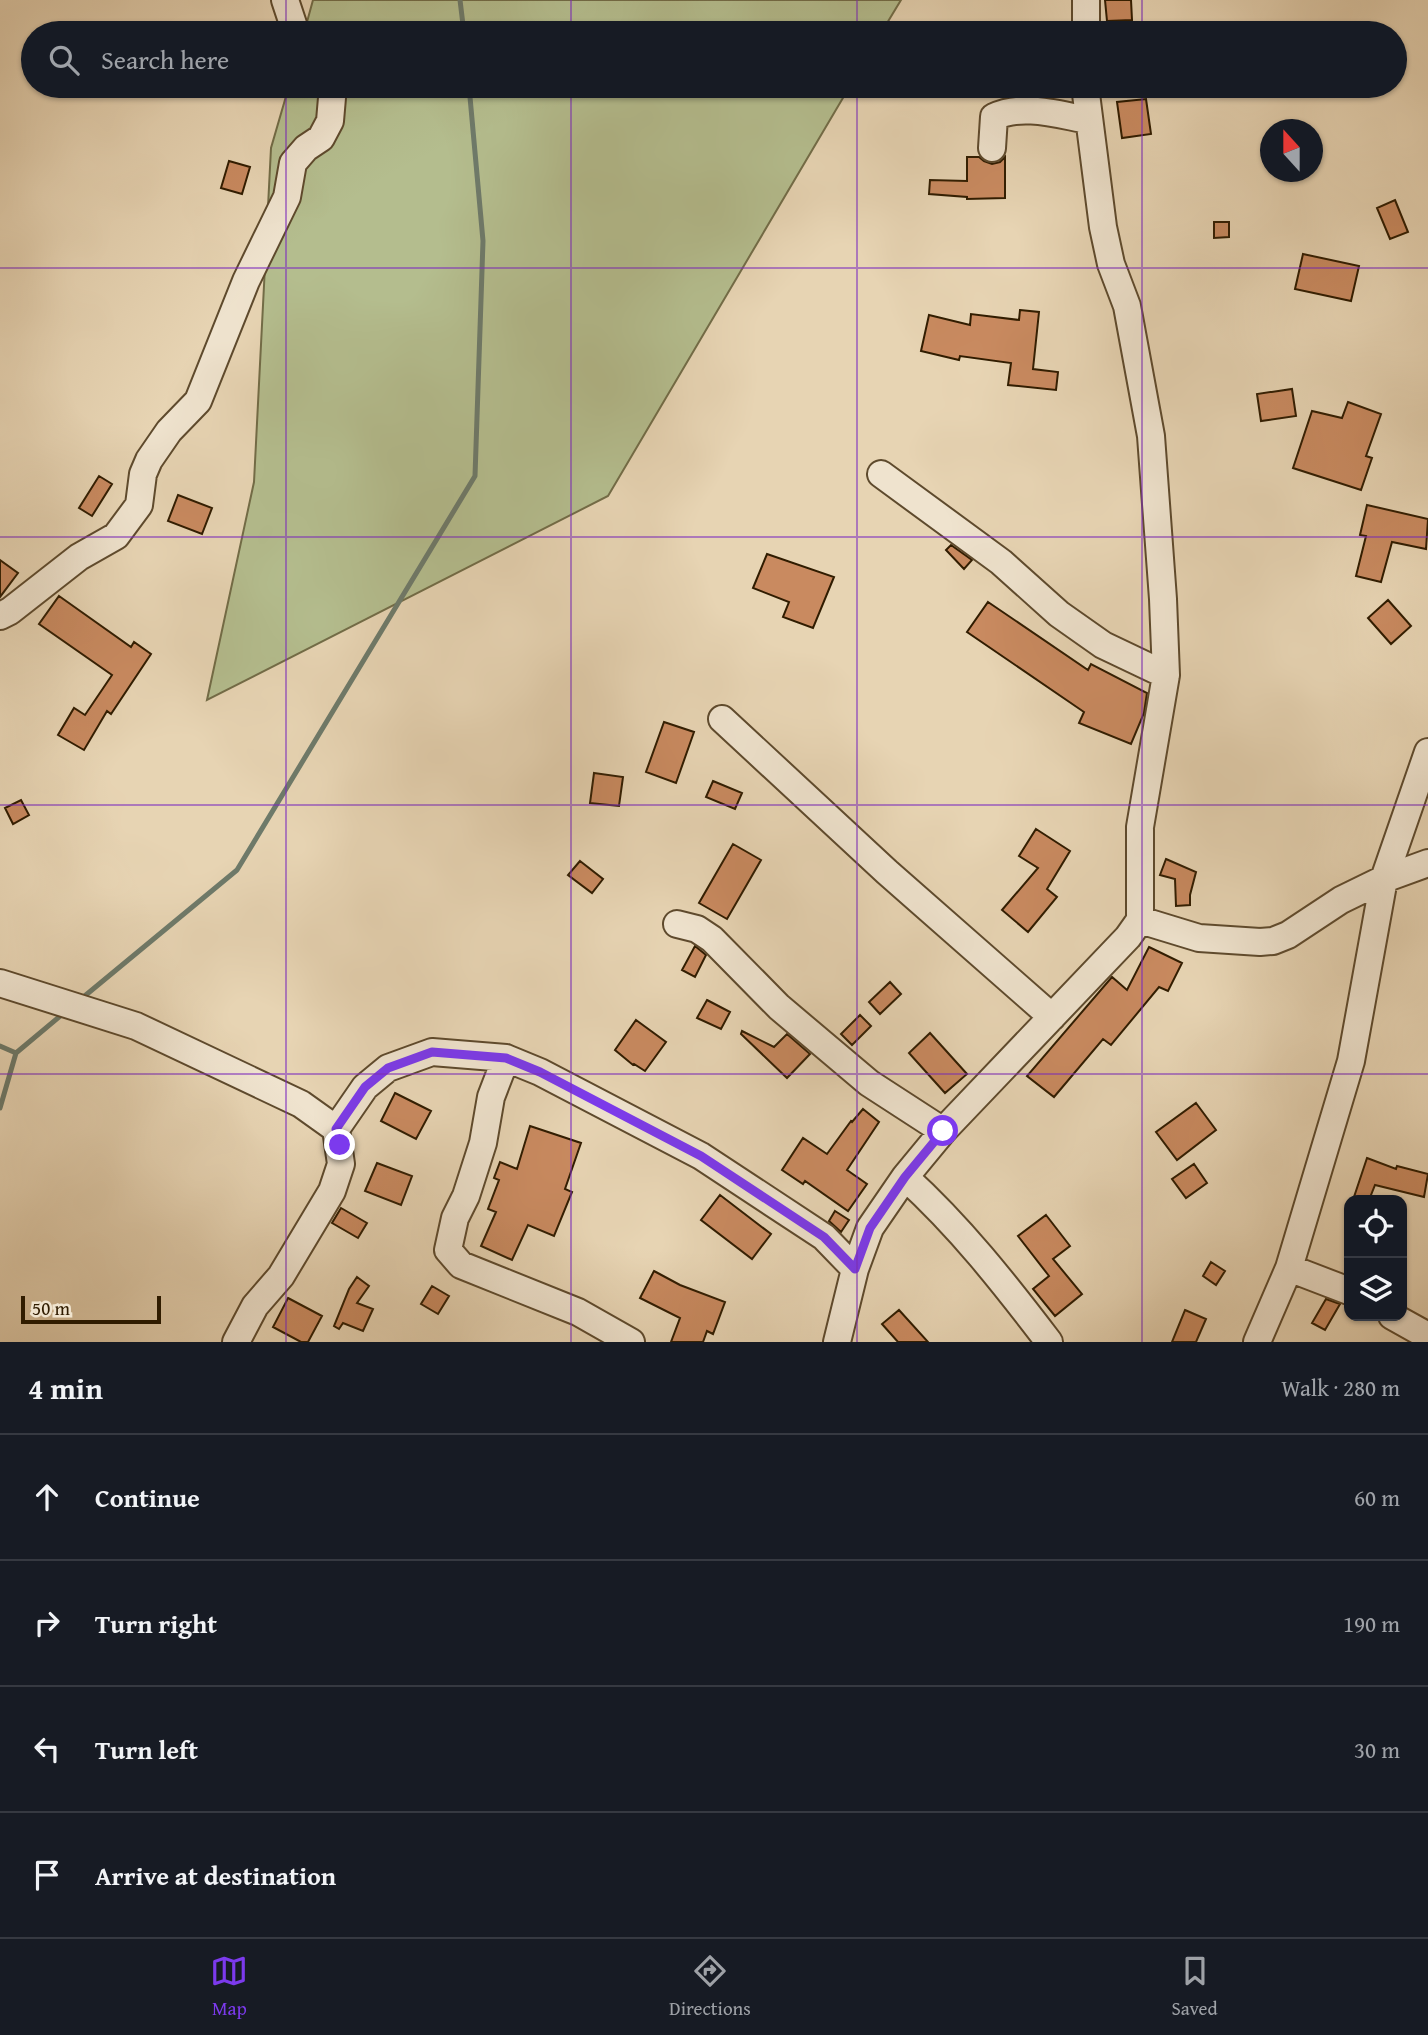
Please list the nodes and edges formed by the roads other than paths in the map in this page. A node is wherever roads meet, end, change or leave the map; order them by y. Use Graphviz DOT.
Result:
graph roads {
  1 [pos="285,0"];
  2 [pos="1086,0"];
  3 [pos="292,21"];
  4 [pos="1086,21"];
  5 [pos="332,98"];
  6 [pos="1086,98"];
  7 [pos="1089,120"];
  8 [pos="992,148"];
  9 [pos="880,474"];
  10 [pos="0,616"];
  11 [pos="1166,675"];
  12 [pos="722,719"];
  13 [pos="1428,752"];
  14 [pos="1428,863"];
  15 [pos="1384,879"];
  16 [pos="1140,920"];
  17 [pos="677,924"];
  18 [pos="0,983"];
  19 [pos="1052,1017"];
  20 [pos="506,1058"];
  21 [pos="336,1129"];
  22 [pos="943,1131"];
  23 [pos="905,1177"];
  24 [pos="1289,1268"];
  25 [pos="855,1269"];
  26 [pos="1344,1289"];
  27 [pos="1401,1321"];
  28 [pos="1428,1336"];
  29 [pos="236,1342"];
  30 [pos="631,1342"];
  31 [pos="837,1342"];
  32 [pos="1049,1342"];
  33 [pos="1257,1342"];
  1 -- 3 [label="street"];
  2 -- 4 [label="street"];
  5 -- 10 [label="street"];
  6 -- 7 [label="street"];
  7 -- 8 [label="street"];
  7 -- 11 [label="street"];
  9 -- 11 [label="street"];
  11 -- 16 [label="street"];
  12 -- 19 [label="street"];
  13 -- 15 [label="street"];
  14 -- 15 [label="street"];
  15 -- 16 [label="street"];
  15 -- 24 [label="street"];
  16 -- 19 [label="street"];
  17 -- 22 [label="street"];
  18 -- 21 [label="street"];
  19 -- 22 [label="street"];
  20 -- 21 [label="street"];
  20 -- 25 [label="street"];
  20 -- 30 [label="street"];
  21 -- 29 [label="street"];
  22 -- 23 [label="street"];
  23 -- 25 [label="street"];
  23 -- 32 [label="street"];
  24 -- 26 [label="street"];
  24 -- 33 [label="street"];
  25 -- 31 [label="street"];
  27 -- 28 [label="street"];
}
